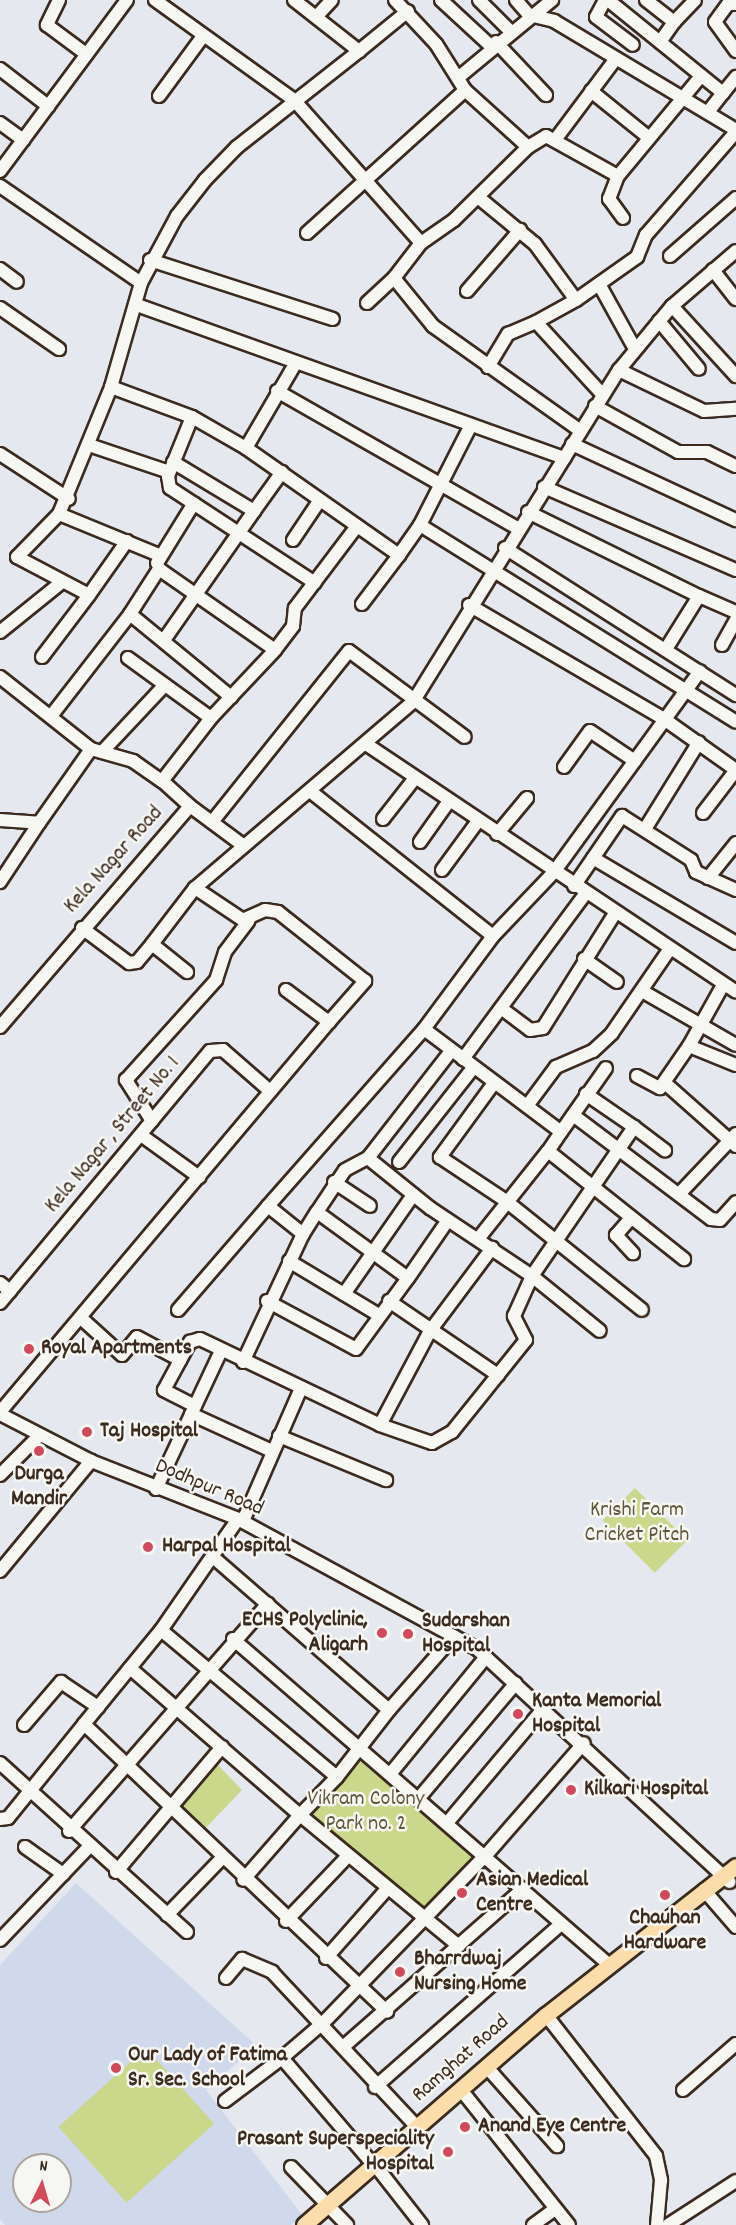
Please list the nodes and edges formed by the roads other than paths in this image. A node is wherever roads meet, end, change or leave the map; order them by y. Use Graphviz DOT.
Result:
graph roads {
  1 [pos="58,0"];
  2 [pos="127,0"];
  3 [pos="155,0"];
  4 [pos="294,0"];
  5 [pos="332,0"];
  6 [pos="395,0"];
  7 [pos="480,0"];
  8 [pos="516,0"];
  9 [pos="552,0"];
  10 [pos="606,0"];
  11 [pos="646,0"];
  12 [pos="694,0"];
  13 [pos="447,2"];
  14 [pos="736,4"];
  15 [pos="408,11"];
  16 [pos="529,15"];
  17 [pos="316,17"];
  18 [pos="674,22"];
  19 [pos="510,31"];
  20 [pos="203,36"];
  21 [pos="660,42"];
  22 [pos="494,44"];
  23 [pos="633,45"];
  24 [pos="358,51"];
  25 [pos="736,51"];
  26 [pos="86,54"];
  27 [pos="614,61"];
  28 [pos="0,69"];
  29 [pos="701,75"];
  30 [pos="459,77"];
  31 [pos="736,77"];
  32 [pos="465,90"];
  33 [pos="591,91"];
  34 [pos="723,93"];
  35 [pos="546,95"];
  36 [pos="159,96"];
  37 [pos="684,96"];
  38 [pos="294,100"];
  39 [pos="48,106"];
  40 [pos="708,112"];
  41 [pos="0,123"];
  42 [pos="736,131"];
  43 [pos="648,138"];
  44 [pos="23,140"];
  45 [pos="555,140"];
  46 [pos="528,147"];
  47 [pos="0,171"];
  48 [pos="618,176"];
  49 [pos="367,177"];
  50 [pos="0,186"];
  51 [pos="478,197"];
  52 [pos="736,198"];
  53 [pos="623,218"];
  54 [pos="520,230"];
  55 [pos="307,232"];
  56 [pos="421,243"];
  57 [pos="736,251"];
  58 [pos="670,256"];
  59 [pos="150,260"];
  60 [pos="0,269"];
  61 [pos="713,270"];
  62 [pos="394,278"];
  63 [pos="18,282"];
  64 [pos="141,283"];
  65 [pos="599,284"];
  66 [pos="467,291"];
  67 [pos="736,299"];
  68 [pos="576,300"];
  69 [pos="367,303"];
  70 [pos="137,305"];
  71 [pos="672,306"];
  72 [pos="0,308"];
  73 [pos="333,319"];
  74 [pos="659,321"];
  75 [pos="536,322"];
  76 [pos="59,349"];
  77 [pos="635,349"];
  78 [pos="295,364"];
  79 [pos="488,367"];
  80 [pos="699,369"];
  81 [pos="619,370"];
  82 [pos="736,376"];
  83 [pos="111,387"];
  84 [pos="277,391"];
  85 [pos="602,394"];
  86 [pos="595,406"];
  87 [pos="736,410"];
  88 [pos="192,417"];
  89 [pos="471,425"];
  90 [pos="581,431"];
  91 [pos="572,444"];
  92 [pos="89,445"];
  93 [pos="246,448"];
  94 [pos="0,454"];
  95 [pos="564,458"];
  96 [pos="736,466"];
  97 [pos="171,467"];
  98 [pos="282,472"];
  99 [pos="439,484"];
  100 [pos="544,487"];
  101 [pos="69,499"];
  102 [pos="320,500"];
  103 [pos="194,503"];
  104 [pos="254,511"];
  105 [pos="528,512"];
  106 [pos="59,514"];
  107 [pos="736,520"];
  108 [pos="420,525"];
  109 [pos="357,526"];
  110 [pos="518,528"];
  111 [pos="241,531"];
  112 [pos="293,540"];
  113 [pos="127,541"];
  114 [pos="505,548"];
  115 [pos="159,555"];
  116 [pos="399,555"];
  117 [pos="159,569"];
  118 [pos="492,569"];
  119 [pos="736,570"];
  120 [pos="62,582"];
  121 [pos="315,583"];
  122 [pos="571,591"];
  123 [pos="89,595"];
  124 [pos="199,596"];
  125 [pos="699,596"];
  126 [pos="362,604"];
  127 [pos="469,605"];
  128 [pos="558,610"];
  129 [pos="736,612"];
  130 [pos="130,614"];
  131 [pos="736,620"];
  132 [pos="0,632"];
  133 [pos="164,640"];
  134 [pos="722,645"];
  135 [pos="666,649"];
  136 [pos="275,650"];
  137 [pos="42,657"];
  138 [pos="128,658"];
  139 [pos="700,671"];
  140 [pos="0,676"];
  141 [pos="165,685"];
  142 [pos="686,691"];
  143 [pos="736,695"];
  144 [pos="231,697"];
  145 [pos="413,702"];
  146 [pos="51,716"];
  147 [pos="211,718"];
  148 [pos="664,719"];
  149 [pos="736,722"];
  150 [pos="465,738"];
  151 [pos="699,741"];
  152 [pos="366,744"];
  153 [pos="97,751"];
  154 [pos="635,760"];
  155 [pos="564,767"];
  156 [pos="736,770"];
  157 [pos="415,778"];
  158 [pos="162,781"];
  159 [pos="309,791"];
  160 [pos="526,798"];
  161 [pos="449,801"];
  162 [pos="190,806"];
  163 [pos="703,813"];
  164 [pos="383,819"];
  165 [pos="0,820"];
  166 [pos="478,821"];
  167 [pos="212,822"];
  168 [pos="39,823"];
  169 [pos="645,829"];
  170 [pos="496,834"];
  171 [pos="420,842"];
  172 [pos="736,843"];
  173 [pos="244,846"];
  174 [pos="593,858"];
  175 [pos="442,870"];
  176 [pos="554,872"];
  177 [pos="708,878"];
  178 [pos="0,882"];
  179 [pos="573,886"];
  180 [pos="195,888"];
  181 [pos="736,890"];
  182 [pos="585,894"];
  183 [pos="614,915"];
  184 [pos="249,921"];
  185 [pos="82,928"];
  186 [pos="493,936"];
  187 [pos="736,943"];
  188 [pos="152,944"];
  189 [pos="669,950"];
  190 [pos="584,958"];
  191 [pos="188,972"];
  192 [pos="617,982"];
  193 [pos="723,985"];
  194 [pos="286,990"];
  195 [pos="642,991"];
  196 [pos="736,992"];
  197 [pos="501,1008"];
  198 [pos="329,1022"];
  199 [pos="700,1023"];
  200 [pos="0,1027"];
  201 [pos="424,1029"];
  202 [pos="736,1045"];
  203 [pos="689,1046"];
  204 [pos="451,1052"];
  205 [pos="463,1059"];
  206 [pos="736,1065"];
  207 [pos="473,1068"];
  208 [pos="606,1068"];
  209 [pos="637,1076"];
  210 [pos="494,1083"];
  211 [pos="665,1083"];
  212 [pos="270,1091"];
  213 [pos="586,1094"];
  214 [pos="527,1106"];
  215 [pos="573,1115"];
  216 [pos="152,1121"];
  217 [pos="634,1127"];
  218 [pos="561,1132"];
  219 [pos="141,1135"];
  220 [pos="734,1140"];
  221 [pos="548,1150"];
  222 [pos="620,1150"];
  223 [pos="665,1150"];
  224 [pos="368,1158"];
  225 [pos="399,1162"];
  226 [pos="199,1177"];
  227 [pos="334,1182"];
  228 [pos="596,1187"];
  229 [pos="681,1192"];
  230 [pos="413,1195"];
  231 [pos="506,1201"];
  232 [pos="736,1202"];
  233 [pos="268,1206"];
  234 [pos="370,1206"];
  235 [pos="317,1212"];
  236 [pos="632,1218"];
  237 [pos="448,1220"];
  238 [pos="303,1234"];
  239 [pos="478,1239"];
  240 [pos="556,1240"];
  241 [pos="492,1248"];
  242 [pos="633,1253"];
  243 [pos="373,1254"];
  244 [pos="684,1259"];
  245 [pos="289,1261"];
  246 [pos="532,1276"];
  247 [pos="408,1278"];
  248 [pos="5,1287"];
  249 [pos="344,1294"];
  250 [pos="267,1301"];
  251 [pos="389,1302"];
  252 [pos="0,1304"];
  253 [pos="178,1310"];
  254 [pos="642,1310"];
  255 [pos="379,1315"];
  256 [pos="81,1318"];
  257 [pos="600,1331"];
  258 [pos="430,1332"];
  259 [pos="220,1351"];
  260 [pos="180,1360"];
  261 [pos="243,1362"];
  262 [pos="498,1375"];
  263 [pos="301,1388"];
  264 [pos="193,1410"];
  265 [pos="0,1413"];
  266 [pos="380,1425"];
  267 [pos="39,1436"];
  268 [pos="279,1436"];
  269 [pos="272,1451"];
  270 [pos="91,1461"];
  271 [pos="0,1475"];
  272 [pos="386,1480"];
  273 [pos="156,1489"];
  274 [pos="240,1520"];
  275 [pos="213,1557"];
  276 [pos="0,1571"];
  277 [pos="268,1604"];
  278 [pos="161,1630"];
  279 [pos="454,1636"];
  280 [pos="233,1639"];
  281 [pos="486,1657"];
  282 [pos="130,1668"];
  283 [pos="206,1671"];
  284 [pos="516,1683"];
  285 [pos="99,1707"];
  286 [pos="175,1707"];
  287 [pos="544,1708"];
  288 [pos="390,1710"];
  289 [pos="84,1724"];
  290 [pos="24,1725"];
  291 [pos="584,1743"];
  292 [pos="361,1747"];
  293 [pos="222,1748"];
  294 [pos="0,1763"];
  295 [pos="125,1763"];
  296 [pos="391,1773"];
  297 [pos="337,1777"];
  298 [pos="27,1788"];
  299 [pos="419,1798"];
  300 [pos="170,1810"];
  301 [pos="300,1815"];
  302 [pos="0,1819"];
  303 [pos="447,1823"];
  304 [pos="69,1831"];
  305 [pos="25,1847"];
  306 [pos="88,1848"];
  307 [pos="487,1854"];
  308 [pos="348,1856"];
  309 [pos="221,1859"];
  310 [pos="736,1866"];
  311 [pos="116,1872"];
  312 [pos="63,1874"];
  313 [pos="730,1878"];
  314 [pos="243,1880"];
  315 [pos="387,1889"];
  316 [pos="523,1889"];
  317 [pos="707,1894"];
  318 [pos="167,1915"];
  319 [pos="421,1918"];
  320 [pos="286,1921"];
  321 [pos="561,1924"];
  322 [pos="736,1927"];
  323 [pos="187,1932"];
  324 [pos="0,1940"];
  325 [pos="459,1946"];
  326 [pos="326,1958"];
  327 [pos="610,1965"];
  328 [pos="226,1978"];
  329 [pos="356,1986"];
  330 [pos="387,2012"];
  331 [pos="549,2019"];
  332 [pos="324,2022"];
  333 [pos="736,2044"];
  334 [pos="343,2047"];
  335 [pos="282,2058"];
  336 [pos="492,2073"];
  337 [pos="375,2087"];
  338 [pos="683,2090"];
  339 [pos="466,2096"];
  340 [pos="225,2101"];
  341 [pos="417,2127"];
  342 [pos="558,2146"];
  343 [pos="291,2167"];
  344 [pos="376,2167"];
  345 [pos="736,2181"];
  346 [pos="331,2207"];
  347 [pos="555,2209"];
  348 [pos="304,2225"];
  349 [pos="316,2225"];
  350 [pos="347,2225"];
  351 [pos="422,2225"];
  352 [pos="533,2225"];
  353 [pos="569,2225"];
  354 [pos="657,2225"];
  355 [pos="668,2225"];
  1 -- 26 [label="street"];
  2 -- 26 [label="street"];
  3 -- 20 [label="street"];
  4 -- 17 [label="street"];
  5 -- 17 [label="street"];
  6 -- 15 [label="street"];
  7 -- 19 [label="street"];
  8 -- 16 [label="street"];
  9 -- 16 [label="street"];
  10 -- 21 [label="street"];
  10 -- 23 [label="street"];
  11 -- 18 [label="street"];
  12 -- 18 [label="street"];
  13 -- 22 [label="street"];
  14 -- 25 [label="street"];
  15 -- 24 [label="street"];
  15 -- 30 [label="street"];
  16 -- 19 [label="street"];
  16 -- 27 [label="street"];
  17 -- 24 [label="street"];
  18 -- 21 [label="street"];
  19 -- 22 [label="street"];
  20 -- 36 [label="street"];
  20 -- 38 [label="street"];
  21 -- 29 [label="street"];
  22 -- 30 [label="street"];
  22 -- 35 [label="street"];
  24 -- 38 [label="street"];
  26 -- 39 [label="street"];
  27 -- 33 [label="street"];
  27 -- 37 [label="street"];
  28 -- 39 [label="street"];
  29 -- 34 [label="street"];
  29 -- 37 [label="street"];
  30 -- 32 [label="street"];
  31 -- 34 [label="street"];
  32 -- 46 [label="street"];
  32 -- 49 [label="street"];
  33 -- 43 [label="street"];
  33 -- 45 [label="street"];
  34 -- 40 [label="street"];
  37 -- 40 [label="street"];
  37 -- 43 [label="street"];
  38 -- 49 [label="street"];
  38 -- 59 [label="street"];
  39 -- 44 [label="street"];
  40 -- 42 [label="street"];
  41 -- 44 [label="street"];
  42 -- 65 [label="street"];
  43 -- 48 [label="street"];
  44 -- 47 [label="street"];
  45 -- 46 [label="street"];
  45 -- 48 [label="street"];
  46 -- 51 [label="street"];
  48 -- 53 [label="street"];
  49 -- 55 [label="street"];
  49 -- 56 [label="street"];
  50 -- 64 [label="street"];
  51 -- 54 [label="street"];
  51 -- 56 [label="street"];
  52 -- 58 [label="street"];
  54 -- 66 [label="street"];
  54 -- 68 [label="street"];
  56 -- 62 [label="street"];
  57 -- 61 [label="street"];
  59 -- 64 [label="street"];
  59 -- 73 [label="street"];
  60 -- 63 [label="street"];
  61 -- 67 [label="street"];
  61 -- 71 [label="street"];
  62 -- 69 [label="street"];
  62 -- 79 [label="street"];
  64 -- 70 [label="street"];
  65 -- 68 [label="street"];
  65 -- 77 [label="street"];
  68 -- 75 [label="street"];
  70 -- 78 [label="street"];
  70 -- 83 [label="street"];
  71 -- 74 [label="street"];
  71 -- 82 [label="street"];
  72 -- 76 [label="street"];
  74 -- 77 [label="street"];
  74 -- 80 [label="street"];
  75 -- 79 [label="street"];
  75 -- 85 [label="street"];
  77 -- 81 [label="street"];
  78 -- 84 [label="street"];
  78 -- 89 [label="street"];
  79 -- 90 [label="street"];
  81 -- 85 [label="street"];
  81 -- 87 [label="street"];
  83 -- 88 [label="street"];
  83 -- 92 [label="street"];
  84 -- 93 [label="street"];
  84 -- 99 [label="street"];
  85 -- 86 [label="street"];
  86 -- 90 [label="street"];
  86 -- 96 [label="street"];
  88 -- 93 [label="street"];
  88 -- 97 [label="street"];
  89 -- 95 [label="street"];
  89 -- 99 [label="street"];
  90 -- 91 [label="street"];
  91 -- 95 [label="street"];
  91 -- 107 [label="street"];
  92 -- 97 [label="street"];
  92 -- 101 [label="street"];
  93 -- 98 [label="street"];
  94 -- 101 [label="street"];
  95 -- 100 [label="street"];
  97 -- 103 [label="street"];
  97 -- 104 [label="street"];
  98 -- 102 [label="street"];
  98 -- 104 [label="street"];
  99 -- 108 [label="street"];
  99 -- 110 [label="street"];
  100 -- 105 [label="street"];
  100 -- 119 [label="street"];
  101 -- 106 [label="street"];
  102 -- 109 [label="street"];
  102 -- 112 [label="street"];
  103 -- 111 [label="street"];
  103 -- 115 [label="street"];
  104 -- 111 [label="street"];
  105 -- 110 [label="street"];
  105 -- 125 [label="street"];
  106 -- 113 [label="street"];
  106 -- 120 [label="street"];
  108 -- 116 [label="street"];
  108 -- 118 [label="street"];
  109 -- 116 [label="street"];
  109 -- 121 [label="street, Kela Nagar Road"];
  110 -- 114 [label="street"];
  111 -- 121 [label="street"];
  111 -- 124 [label="street"];
  113 -- 115 [label="street"];
  113 -- 123 [label="street"];
  114 -- 118 [label="street"];
  114 -- 122 [label="street"];
  115 -- 117 [label="street"];
  116 -- 126 [label="street"];
  117 -- 124 [label="street"];
  117 -- 130 [label="street"];
  118 -- 127 [label="street"];
  118 -- 128 [label="street"];
  120 -- 123 [label="street"];
  120 -- 132 [label="street"];
  121 -- 136 [label="street, Kela Nagar Road"];
  122 -- 128 [label="street"];
  122 -- 135 [label="street"];
  123 -- 137 [label="street"];
  124 -- 133 [label="street"];
  124 -- 136 [label="street"];
  125 -- 129 [label="street"];
  125 -- 135 [label="street"];
  127 -- 145 [label="street"];
  127 -- 148 [label="street"];
  128 -- 142 [label="street"];
  130 -- 133 [label="street"];
  130 -- 146 [label="street"];
  131 -- 134 [label="street"];
  133 -- 144 [label="street"];
  135 -- 139 [label="street"];
  136 -- 144 [label="street, Kela Nagar Road"];
  138 -- 141 [label="street"];
  139 -- 142 [label="street"];
  139 -- 143 [label="street"];
  140 -- 146 [label="street"];
  141 -- 147 [label="street"];
  141 -- 153 [label="street"];
  142 -- 148 [label="street"];
  142 -- 149 [label="street"];
  144 -- 147 [label="street, Kela Nagar Road"];
  145 -- 150 [label="street"];
  145 -- 152 [label="street"];
  145 -- 167 [label="street"];
  146 -- 153 [label="street"];
  147 -- 158 [label="street, Kela Nagar Road"];
  148 -- 151 [label="street"];
  148 -- 154 [label="street"];
  151 -- 156 [label="street"];
  151 -- 169 [label="street"];
  152 -- 157 [label="street"];
  152 -- 159 [label="street"];
  153 -- 158 [label="street"];
  153 -- 168 [label="street"];
  154 -- 155 [label="street"];
  154 -- 176 [label="street"];
  156 -- 163 [label="street"];
  157 -- 161 [label="street"];
  157 -- 164 [label="street"];
  158 -- 162 [label="street, Kela Nagar Road"];
  159 -- 173 [label="street"];
  159 -- 186 [label="street"];
  160 -- 170 [label="street"];
  161 -- 166 [label="street"];
  161 -- 171 [label="street"];
  162 -- 167 [label="street"];
  162 -- 185 [label="street, Kela Nagar Road"];
  165 -- 168 [label="street"];
  166 -- 170 [label="street"];
  166 -- 175 [label="street"];
  167 -- 173 [label="street"];
  168 -- 178 [label="street"];
  169 -- 174 [label="street"];
  169 -- 177 [label="street"];
  170 -- 176 [label="street"];
  172 -- 177 [label="street"];
  173 -- 180 [label="street"];
  174 -- 179 [label="street"];
  174 -- 187 [label="street"];
  176 -- 179 [label="street"];
  176 -- 186 [label="street"];
  177 -- 181 [label="street"];
  179 -- 182 [label="street"];
  180 -- 184 [label="street"];
  180 -- 188 [label="street"];
  182 -- 183 [label="street"];
  182 -- 197 [label="street"];
  183 -- 189 [label="street"];
  183 -- 190 [label="street"];
  184 -- 198 [label="street"];
  184 -- 216 [label="street"];
  185 -- 188 [label="street"];
  185 -- 200 [label="street, Kela Nagar Road"];
  186 -- 201 [label="street"];
  188 -- 191 [label="street"];
  189 -- 193 [label="street"];
  189 -- 195 [label="street"];
  190 -- 192 [label="street"];
  190 -- 197 [label="street"];
  193 -- 196 [label="street"];
  193 -- 199 [label="street"];
  194 -- 198 [label="street"];
  195 -- 199 [label="street"];
  195 -- 214 [label="street"];
  197 -- 205 [label="street"];
  198 -- 212 [label="street"];
  199 -- 202 [label="street"];
  199 -- 203 [label="street"];
  201 -- 204 [label="street"];
  201 -- 233 [label="street"];
  203 -- 206 [label="street"];
  203 -- 211 [label="street"];
  204 -- 205 [label="street"];
  204 -- 224 [label="street"];
  205 -- 207 [label="street"];
  207 -- 210 [label="street"];
  207 -- 225 [label="street"];
  208 -- 213 [label="street"];
  209 -- 211 [label="street"];
  210 -- 214 [label="street"];
  210 -- 231 [label="street"];
  211 -- 220 [label="street"];
  212 -- 216 [label="street, Kela Nagar , Street No. 1"];
  212 -- 226 [label="street"];
  213 -- 215 [label="street"];
  213 -- 217 [label="street"];
  214 -- 218 [label="street"];
  215 -- 218 [label="street"];
  215 -- 222 [label="street"];
  216 -- 219 [label="street, Kela Nagar , Street No. 1"];
  217 -- 222 [label="street"];
  217 -- 223 [label="street"];
  218 -- 221 [label="street"];
  219 -- 226 [label="street"];
  219 -- 248 [label="street, Kela Nagar , Street No. 1"];
  220 -- 229 [label="street"];
  221 -- 228 [label="street"];
  221 -- 231 [label="street"];
  222 -- 228 [label="street"];
  222 -- 229 [label="street"];
  224 -- 227 [label="street"];
  224 -- 230 [label="street"];
  226 -- 256 [label="street"];
  227 -- 234 [label="street"];
  227 -- 235 [label="street"];
  228 -- 236 [label="street"];
  228 -- 240 [label="street"];
  229 -- 232 [label="street"];
  230 -- 237 [label="street"];
  230 -- 243 [label="street"];
  231 -- 239 [label="street"];
  231 -- 240 [label="street"];
  233 -- 238 [label="street"];
  233 -- 253 [label="street"];
  235 -- 238 [label="street"];
  235 -- 243 [label="street"];
  236 -- 242 [label="street"];
  236 -- 244 [label="street"];
  237 -- 239 [label="street"];
  237 -- 247 [label="street"];
  238 -- 245 [label="street"];
  239 -- 241 [label="street"];
  240 -- 246 [label="street"];
  240 -- 254 [label="street"];
  241 -- 246 [label="street"];
  241 -- 258 [label="street"];
  243 -- 247 [label="street"];
  243 -- 249 [label="street"];
  245 -- 249 [label="street"];
  245 -- 250 [label="street"];
  246 -- 257 [label="street"];
  246 -- 262 [label="street"];
  247 -- 251 [label="street"];
  248 -- 252 [label="street, Kela Nagar , Street No. 1"];
  249 -- 255 [label="street"];
  250 -- 255 [label="street"];
  250 -- 261 [label="street"];
  251 -- 255 [label="street"];
  251 -- 258 [label="street"];
  256 -- 260 [label="street"];
  256 -- 265 [label="street"];
  258 -- 262 [label="street"];
  258 -- 266 [label="street"];
  259 -- 260 [label="street"];
  259 -- 261 [label="street"];
  259 -- 264 [label="street"];
  260 -- 264 [label="street"];
  261 -- 263 [label="street"];
  262 -- 266 [label="street"];
  263 -- 266 [label="street"];
  263 -- 268 [label="street"];
  264 -- 269 [label="street"];
  264 -- 273 [label="street"];
  265 -- 267 [label="street, Dodhpur Road"];
  267 -- 270 [label="street, Dodhpur Road"];
  267 -- 271 [label="street"];
  268 -- 269 [label="street"];
  268 -- 272 [label="street"];
  269 -- 274 [label="street"];
  270 -- 273 [label="street, Dodhpur Road"];
  270 -- 276 [label="street"];
  273 -- 274 [label="street, Dodhpur Road"];
  274 -- 275 [label="street"];
  274 -- 279 [label="street, Dodhpur Road"];
  275 -- 277 [label="street"];
  275 -- 278 [label="street"];
  277 -- 280 [label="street"];
  277 -- 288 [label="street"];
  278 -- 282 [label="street"];
  278 -- 283 [label="street"];
  279 -- 281 [label="street, Dodhpur Road"];
  279 -- 288 [label="street"];
  280 -- 283 [label="street"];
  280 -- 292 [label="street"];
  281 -- 284 [label="street, Dodhpur Road"];
  281 -- 296 [label="street"];
  282 -- 285 [label="street"];
  282 -- 286 [label="street"];
  283 -- 286 [label="street"];
  283 -- 297 [label="street"];
  284 -- 287 [label="street, Dodhpur Road"];
  284 -- 299 [label="street"];
  285 -- 289 [label="street"];
  285 -- 290 [label="street"];
  286 -- 293 [label="street"];
  286 -- 295 [label="street"];
  287 -- 291 [label="street, Dodhpur Road"];
  287 -- 303 [label="street"];
  288 -- 292 [label="street"];
  289 -- 295 [label="street"];
  289 -- 298 [label="street"];
  291 -- 307 [label="street"];
  291 -- 313 [label="street, Dodhpur Road"];
  292 -- 296 [label="street"];
  292 -- 297 [label="street"];
  293 -- 300 [label="street"];
  293 -- 301 [label="street"];
  294 -- 298 [label="street"];
  295 -- 300 [label="street"];
  295 -- 304 [label="street"];
  296 -- 299 [label="street"];
  297 -- 301 [label="street"];
  298 -- 302 [label="street"];
  298 -- 304 [label="street"];
  299 -- 303 [label="street"];
  300 -- 309 [label="street"];
  300 -- 311 [label="street"];
  301 -- 308 [label="street"];
  301 -- 314 [label="street"];
  303 -- 307 [label="street"];
  304 -- 306 [label="street"];
  305 -- 312 [label="street"];
  306 -- 311 [label="street"];
  306 -- 312 [label="street"];
  307 -- 316 [label="street"];
  307 -- 319 [label="street"];
  308 -- 315 [label="street"];
  308 -- 320 [label="street"];
  309 -- 314 [label="street"];
  309 -- 318 [label="street"];
  310 -- 313 [label="main road, Ramghat Road"];
  311 -- 318 [label="street"];
  312 -- 324 [label="street"];
  313 -- 317 [label="main road, Ramghat Road"];
  314 -- 320 [label="street"];
  315 -- 319 [label="street"];
  315 -- 326 [label="street"];
  316 -- 321 [label="street"];
  316 -- 325 [label="street"];
  317 -- 322 [label="street"];
  317 -- 327 [label="main road, Ramghat Road"];
  317 -- 331 [label="main road, Ramghat Road"];
  318 -- 323 [label="street"];
  319 -- 325 [label="street"];
  319 -- 329 [label="street"];
  320 -- 326 [label="street"];
  321 -- 327 [label="street"];
  321 -- 337 [label="street"];
  325 -- 330 [label="street"];
  326 -- 329 [label="street"];
  327 -- 331 [label="main road, Ramghat Road"];
  328 -- 332 [label="street"];
  329 -- 330 [label="street"];
  329 -- 332 [label="street"];
  330 -- 334 [label="street"];
  331 -- 336 [label="main road, Ramghat Road"];
  331 -- 341 [label="main road, Ramghat Road"];
  331 -- 354 [label="street"];
  332 -- 334 [label="street"];
  332 -- 335 [label="street"];
  333 -- 338 [label="street"];
  334 -- 337 [label="street"];
  335 -- 340 [label="street"];
  335 -- 344 [label="street"];
  336 -- 339 [label="main road, Ramghat Road"];
  336 -- 342 [label="street"];
  337 -- 341 [label="street"];
  339 -- 344 [label="main road, Ramghat Road"];
  339 -- 347 [label="street"];
  341 -- 344 [label="main road, Ramghat Road"];
  343 -- 346 [label="street"];
  344 -- 346 [label="main road, Ramghat Road"];
  344 -- 351 [label="street"];
  345 -- 355 [label="street"];
  346 -- 348 [label="main road, Ramghat Road"];
  346 -- 349 [label="main road, Ramghat Road"];
  346 -- 350 [label="street"];
  347 -- 352 [label="street"];
  347 -- 353 [label="street"];
}
